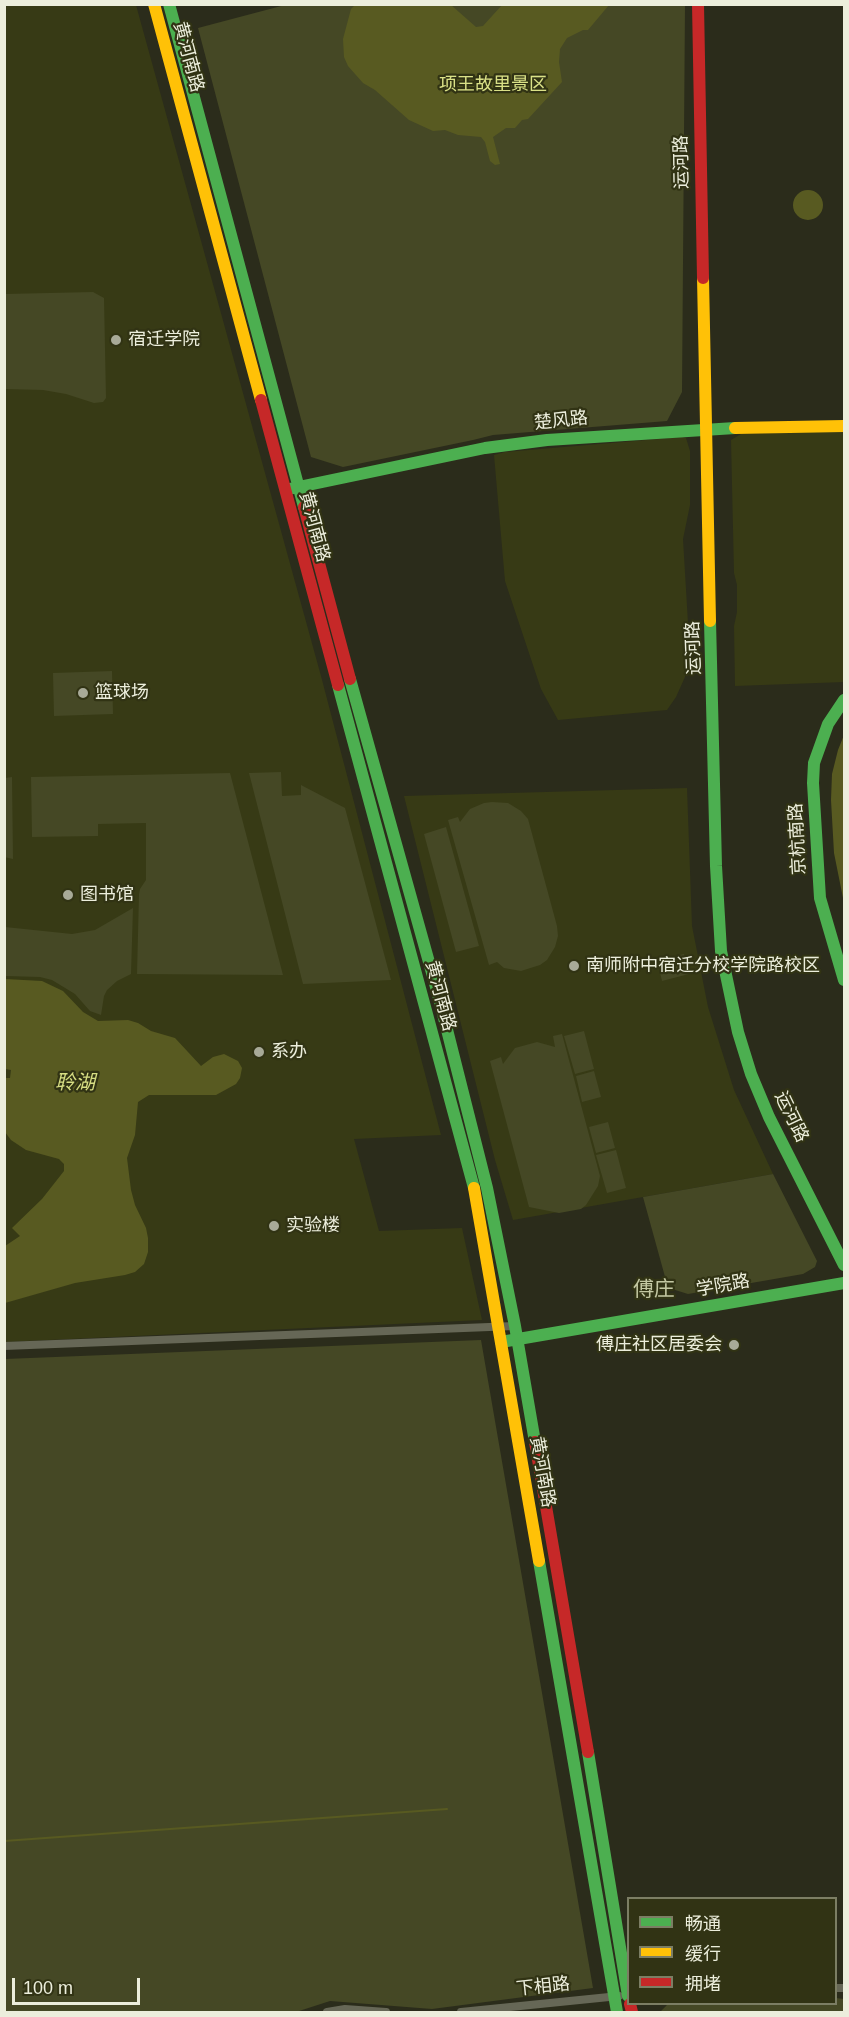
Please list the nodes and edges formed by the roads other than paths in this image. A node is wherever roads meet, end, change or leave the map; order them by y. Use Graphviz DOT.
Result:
graph roads {
  1 [pos="154,4"];
  2 [pos="169,4"];
  3 [pos="698,4"];
  4 [pos="844,426"];
  5 [pos="706,428"];
  6 [pos="292,489"];
  7 [pos="844,700"];
  8 [pos="844,980"];
  9 [pos="844,1265"];
  10 [pos="844,1283"];
  11 [pos="515,1326"];
  12 [pos="499,1327"];
  13 [pos="518,1340"];
  14 [pos="501,1342"];
  15 [pos="4,1346"];
  16 [pos="627,1989"];
  17 [pos="627,1995"];
  18 [pos="615,1996"];
  19 [pos="327,2013"];
  20 [pos="386,2013"];
  21 [pos="461,2013"];
  22 [pos="618,2013"];
  1 -- 6 [label="main road, 黄河南路"];
  2 -- 6 [label="main road, 黄河南路"];
  3 -- 5 [label="main road, 运河路"];
  4 -- 5 [label="main road, 楚风路"];
  5 -- 6 [label="main road, 楚风路"];
  5 -- 9 [label="main road, 运河路"];
  6 -- 11 [label="main road, 黄河南路"];
  6 -- 12 [label="main road, 黄河南路"];
  7 -- 8 [label="main road, 京杭南路"];
  10 -- 13 [label="main road, 学院路"];
  11 -- 12 [label="street"];
  11 -- 13 [label="main road, 黄河南路"];
  12 -- 14 [label="main road, 黄河南路"];
  12 -- 15 [label="street"];
  13 -- 14 [label="main road, 学院路"];
  13 -- 16 [label="main road, 黄河南路"];
  14 -- 18 [label="main road, 黄河南路"];
  17 -- 18 [label="street, 下相路"];
  18 -- 21 [label="street, 下相路"];
  18 -- 22 [label="main road, 黄河南路"];
  19 -- 20 [label="street"];
}
